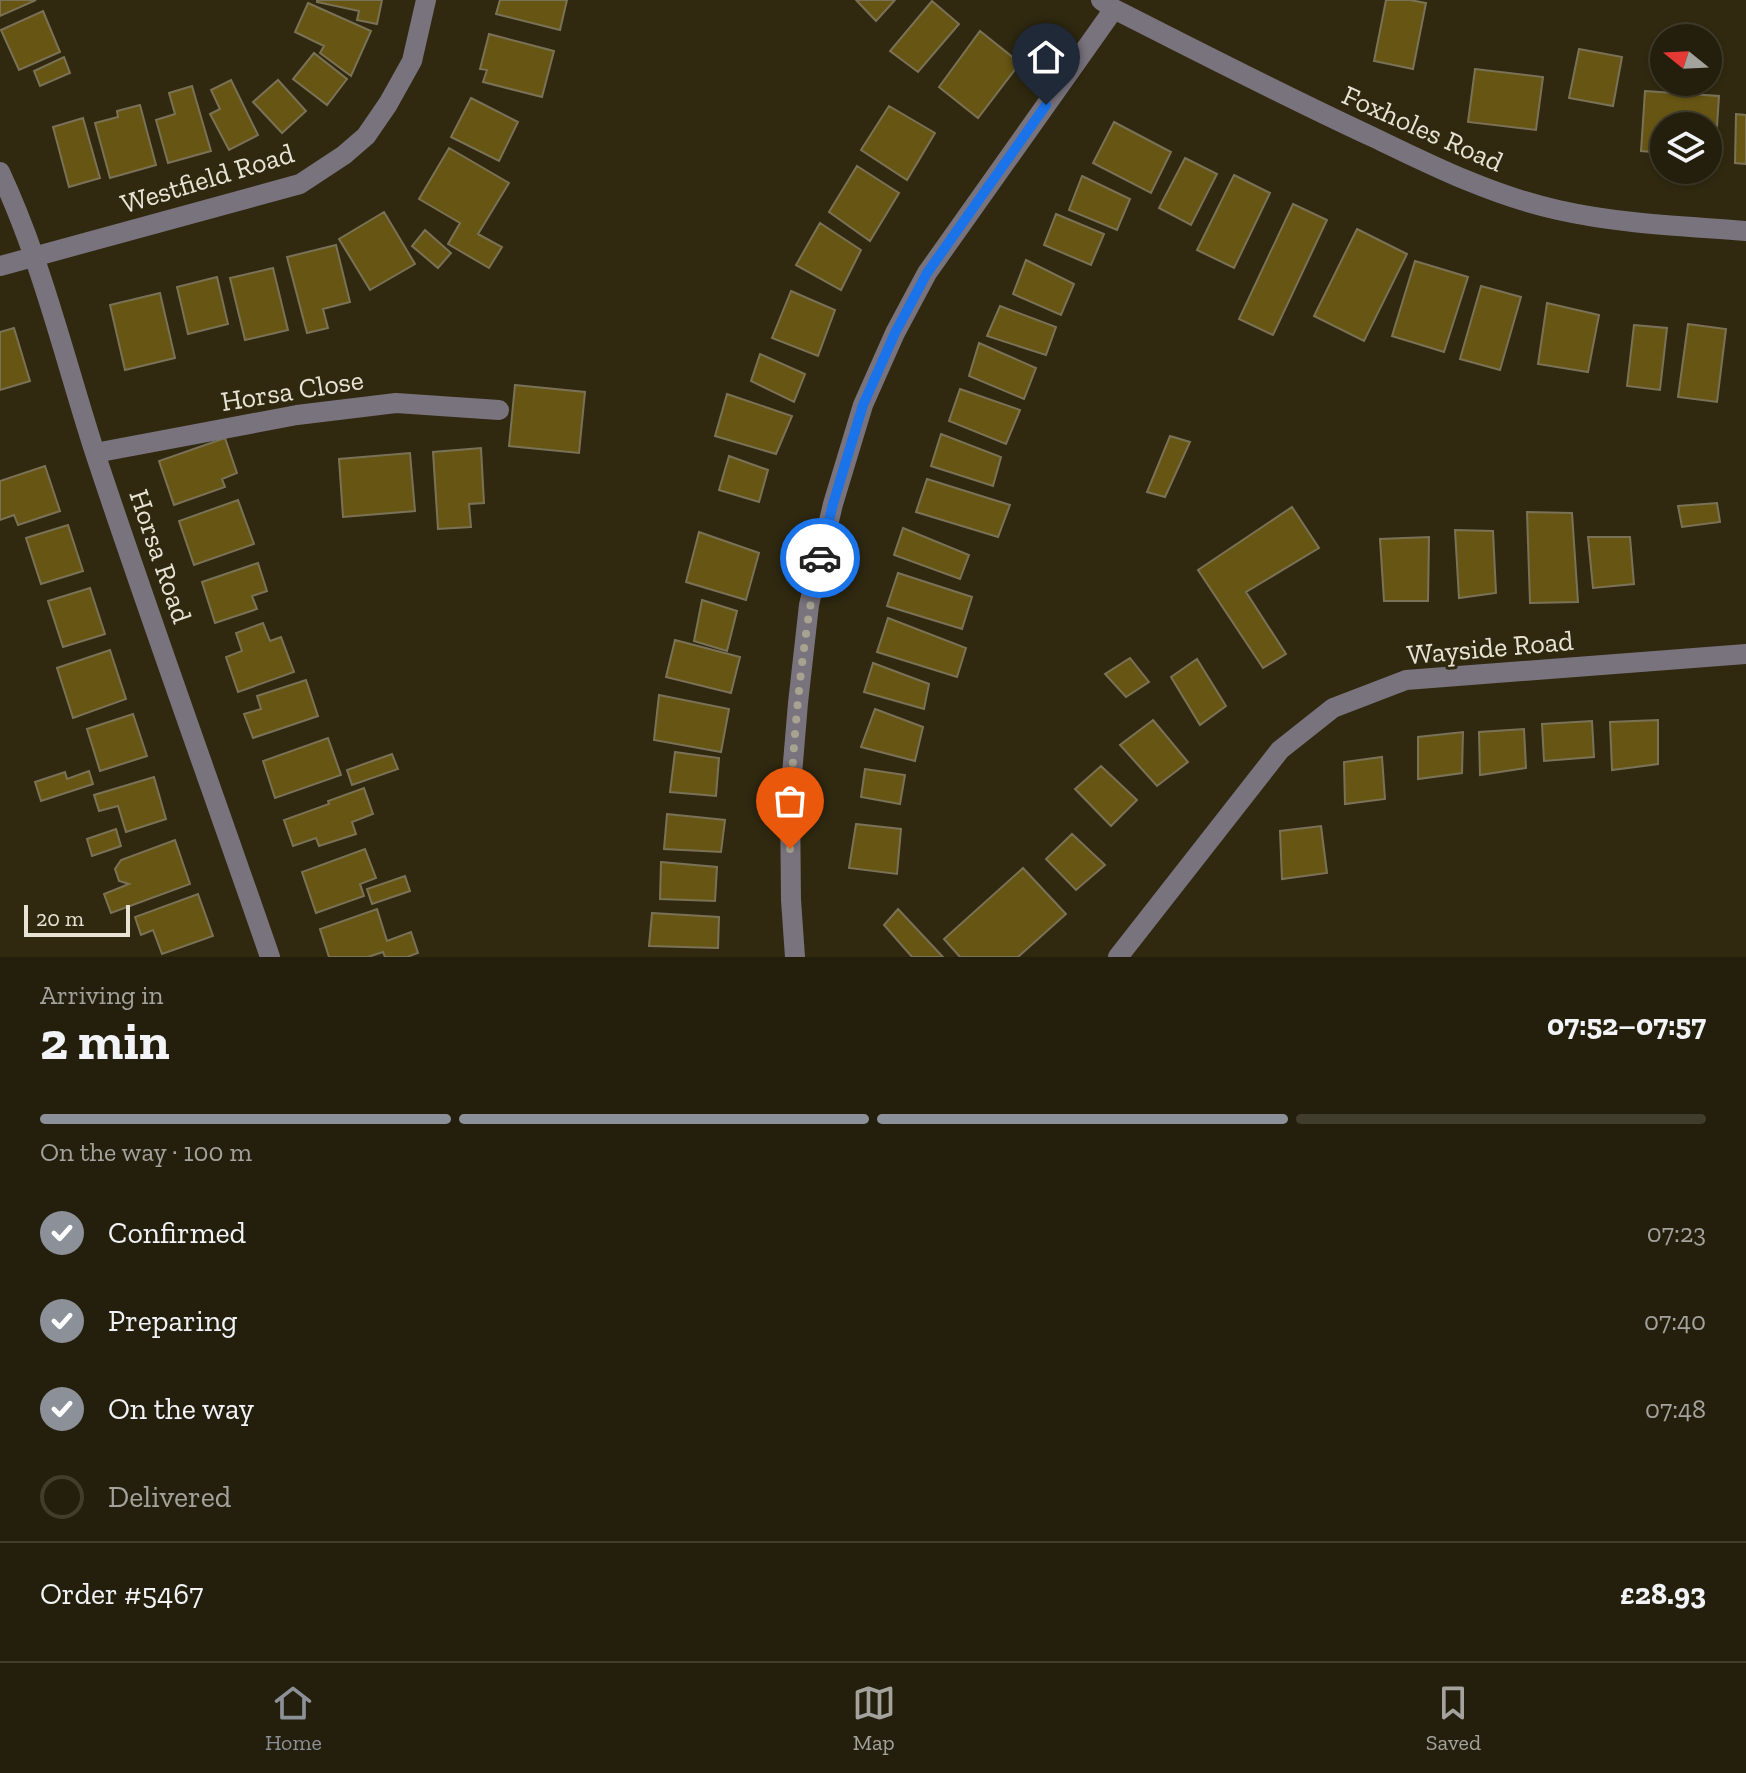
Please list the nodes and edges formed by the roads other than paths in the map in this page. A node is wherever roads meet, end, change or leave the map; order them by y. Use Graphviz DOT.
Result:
graph roads {
  1 [pos="426,0"];
  2 [pos="1108,4"];
  3 [pos="0,172"];
  4 [pos="1746,231"];
  5 [pos="33,256"];
  6 [pos="0,266"];
  7 [pos="499,410"];
  8 [pos="95,453"];
  9 [pos="1746,654"];
  10 [pos="270,957"];
  11 [pos="795,957"];
  12 [pos="1118,957"];
  1 -- 5 [label="street, Westfield Road"];
  2 -- 4 [label="street, Foxholes Road"];
  2 -- 11 [label="street"];
  3 -- 5 [label="street, Horsa Road"];
  5 -- 6 [label="street, Westfield Road"];
  5 -- 8 [label="street, Horsa Road"];
  7 -- 8 [label="street, Horsa Close"];
  8 -- 10 [label="street, Horsa Road"];
  9 -- 12 [label="street, Wayside Road"];
}
